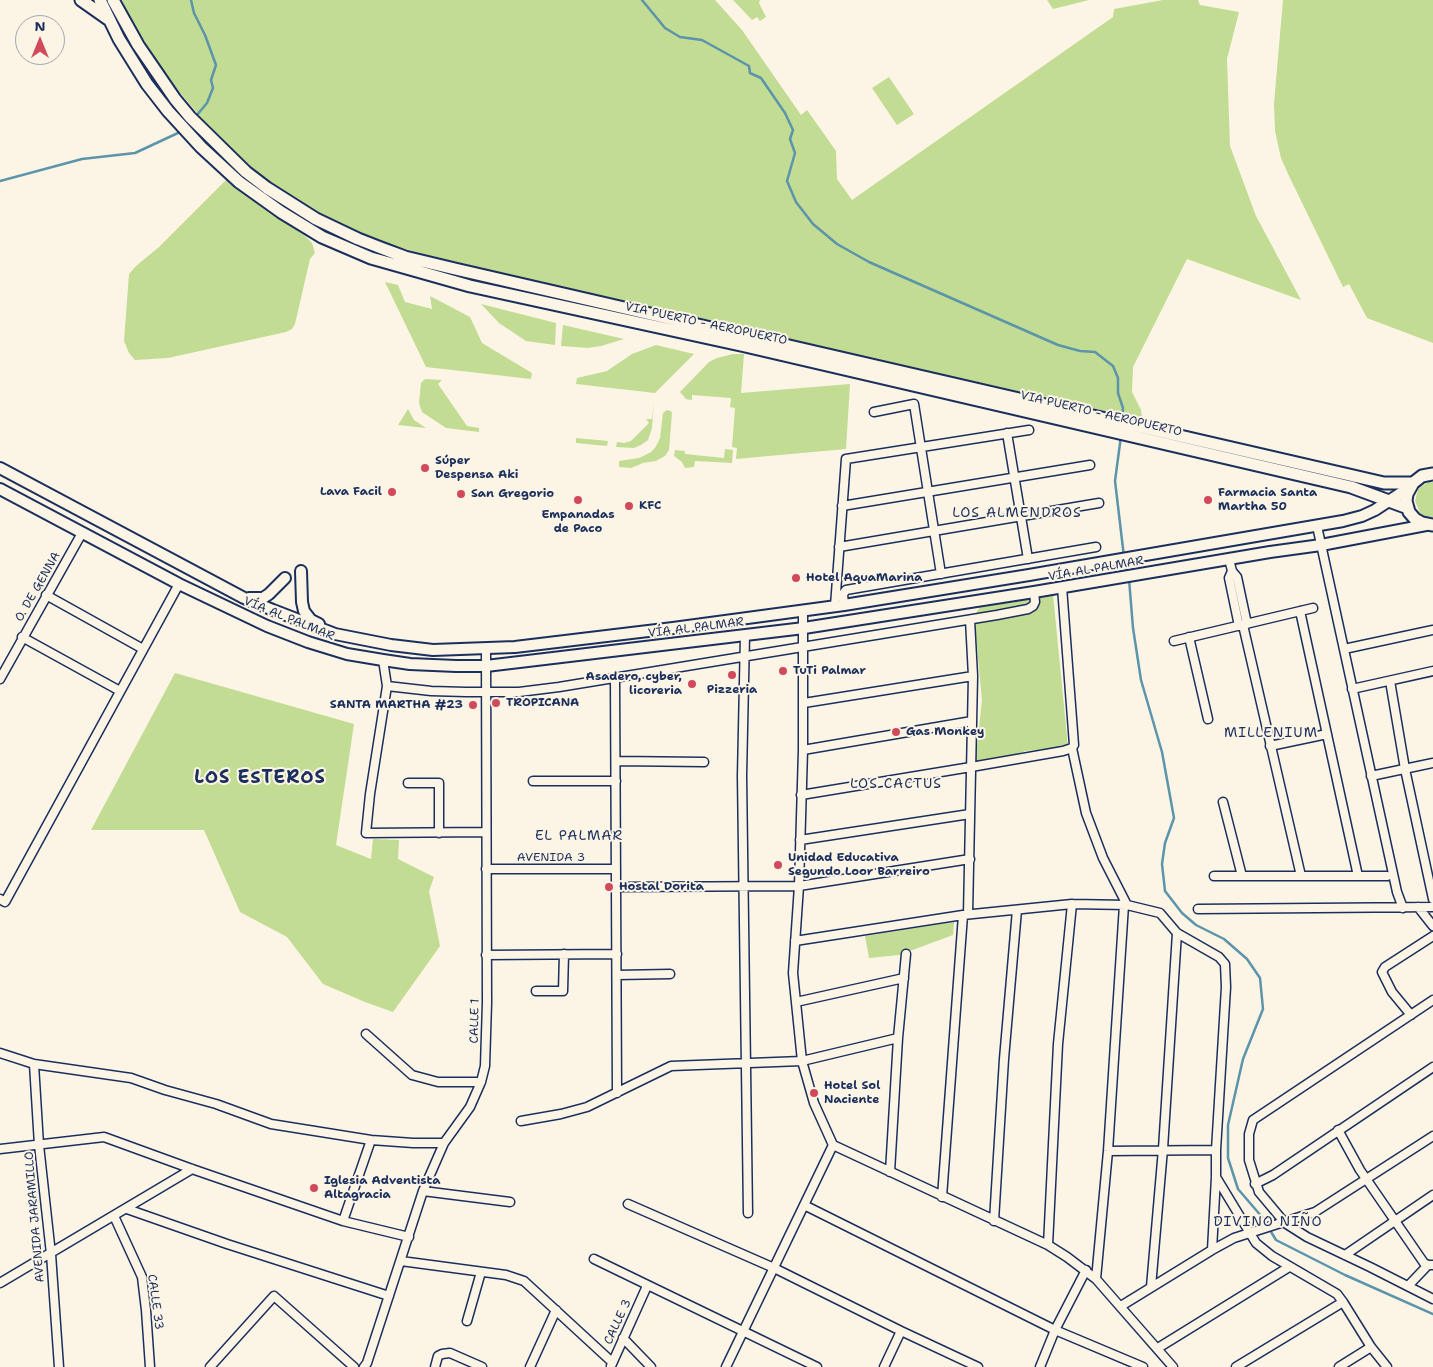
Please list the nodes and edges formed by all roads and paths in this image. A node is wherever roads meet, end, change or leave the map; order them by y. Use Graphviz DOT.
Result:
graph roads {
  1 [pos="81,0"];
  2 [pos="100,0"];
  3 [pos="113,0"];
  4 [pos="110,21"];
  5 [pos="874,412"];
  6 [pos="1096,421"];
  7 [pos="1029,430"];
  8 [pos="1143,432"];
  9 [pos="1007,434"];
  10 [pos="920,447"];
  11 [pos="1090,465"];
  12 [pos="0,468"];
  13 [pos="1433,474"];
  14 [pos="1015,478"];
  15 [pos="1411,485"];
  16 [pos="0,489"];
  17 [pos="927,492"];
  18 [pos="1390,501"];
  19 [pos="1099,503"];
  20 [pos="842,506"];
  21 [pos="1408,508"];
  22 [pos="1021,516"];
  23 [pos="1430,525"];
  24 [pos="1317,526"];
  25 [pos="934,532"];
  26 [pos="82,533"];
  27 [pos="1321,545"];
  28 [pos="839,547"];
  29 [pos="1096,547"];
  30 [pos="1229,558"];
  31 [pos="1028,559"];
  32 [pos="300,571"];
  33 [pos="941,574"];
  34 [pos="285,578"];
  35 [pos="179,584"];
  36 [pos="1062,588"];
  37 [pos="1034,592"];
  38 [pos="46,595"];
  39 [pos="244,598"];
  40 [pos="840,606"];
  41 [pos="1313,608"];
  42 [pos="803,611"];
  43 [pos="1300,611"];
  44 [pos="970,620"];
  45 [pos="1243,625"];
  46 [pos="804,628"];
  47 [pos="1433,630"];
  48 [pos="335,634"];
  49 [pos="745,635"];
  50 [pos="22,637"];
  51 [pos="1189,637"];
  52 [pos="1174,641"];
  53 [pos="804,647"];
  54 [pos="143,649"];
  55 [pos="486,649"];
  56 [pos="1344,649"];
  57 [pos="745,656"];
  58 [pos="383,660"];
  59 [pos="486,666"];
  60 [pos="1433,671"];
  61 [pos="973,676"];
  62 [pos="0,678"];
  63 [pos="615,679"];
  64 [pos="1390,680"];
  65 [pos="387,686"];
  66 [pos="1352,689"];
  67 [pos="120,691"];
  68 [pos="486,692"];
  69 [pos="804,703"];
  70 [pos="1208,720"];
  71 [pos="972,721"];
  72 [pos="1327,734"];
  73 [pos="1270,746"];
  74 [pos="1072,748"];
  75 [pos="803,750"];
  76 [pos="616,761"];
  77 [pos="704,762"];
  78 [pos="1433,763"];
  79 [pos="971,767"];
  80 [pos="1405,769"];
  81 [pos="1371,776"];
  82 [pos="533,781"];
  83 [pos="616,781"];
  84 [pos="408,783"];
  85 [pos="801,795"];
  86 [pos="1223,802"];
  87 [pos="970,814"];
  88 [pos="486,832"];
  89 [pos="439,833"];
  90 [pos="800,840"];
  91 [pos="1433,856"];
  92 [pos="1424,858"];
  93 [pos="970,859"];
  94 [pos="486,869"];
  95 [pos="616,869"];
  96 [pos="1214,876"];
  97 [pos="1242,876"];
  98 [pos="1300,876"];
  99 [pos="1358,876"];
  100 [pos="1387,876"];
  101 [pos="799,886"];
  102 [pos="616,887"];
  103 [pos="745,887"];
  104 [pos="1433,898"];
  105 [pos="0,899"];
  106 [pos="1072,904"];
  107 [pos="1126,905"];
  108 [pos="1418,907"];
  109 [pos="1433,907"];
  110 [pos="1404,908"];
  111 [pos="1198,909"];
  112 [pos="1017,910"];
  113 [pos="966,914"];
  114 [pos="1433,926"];
  115 [pos="1177,933"];
  116 [pos="1433,936"];
  117 [pos="795,941"];
  118 [pos="564,954"];
  119 [pos="617,954"];
  120 [pos="906,954"];
  121 [pos="486,955"];
  122 [pos="670,974"];
  123 [pos="617,975"];
  124 [pos="904,978"];
  125 [pos="536,991"];
  126 [pos="1433,1000"];
  127 [pos="796,1002"];
  128 [pos="1411,1015"];
  129 [pos="366,1034"];
  130 [pos="898,1038"];
  131 [pos="0,1053"];
  132 [pos="802,1061"];
  133 [pos="34,1064"];
  134 [pos="747,1064"];
  135 [pos="1433,1067"];
  136 [pos="481,1082"];
  137 [pos="617,1093"];
  138 [pos="521,1121"];
  139 [pos="1338,1130"];
  140 [pos="1433,1136"];
  141 [pos="371,1140"];
  142 [pos="444,1142"];
  143 [pos="833,1145"];
  144 [pos="39,1146"];
  145 [pos="0,1149"];
  146 [pos="1163,1150"];
  147 [pos="1216,1150"];
  148 [pos="1108,1151"];
  149 [pos="192,1169"];
  150 [pos="890,1172"];
  151 [pos="1216,1177"];
  152 [pos="1366,1178"];
  153 [pos="1255,1184"];
  154 [pos="423,1190"];
  155 [pos="1433,1195"];
  156 [pos="942,1197"];
  157 [pos="510,1202"];
  158 [pos="628,1204"];
  159 [pos="804,1206"];
  160 [pos="127,1208"];
  161 [pos="748,1213"];
  162 [pos="114,1216"];
  163 [pos="1394,1220"];
  164 [pos="343,1221"];
  165 [pos="994,1221"];
  166 [pos="1285,1223"];
  167 [pos="1252,1232"];
  168 [pos="409,1237"];
  169 [pos="1048,1245"];
  170 [pos="1212,1250"];
  171 [pos="51,1254"];
  172 [pos="1345,1255"];
  173 [pos="594,1259"];
  174 [pos="401,1261"];
  175 [pos="1430,1265"];
  176 [pos="1289,1267"];
  177 [pos="774,1268"];
  178 [pos="1086,1270"];
  179 [pos="481,1272"];
  180 [pos="1096,1279"];
  181 [pos="0,1283"];
  182 [pos="647,1286"];
  183 [pos="1408,1286"];
  184 [pos="1151,1287"];
  185 [pos="389,1296"];
  186 [pos="1433,1299"];
  187 [pos="1343,1302"];
  188 [pos="1121,1306"];
  189 [pos="556,1310"];
  190 [pos="467,1321"];
  191 [pos="1055,1330"];
  192 [pos="901,1331"];
  193 [pos="743,1332"];
  194 [pos="623,1338"];
  195 [pos="1371,1347"];
  196 [pos="1158,1348"];
  197 [pos="959,1359"];
  198 [pos="611,1365"];
  199 [pos="1132,1365"];
  200 [pos="59,1367"];
  201 [pos="150,1367"];
  202 [pos="210,1367"];
  203 [pos="354,1367"];
  204 [pos="364,1367"];
  205 [pos="435,1367"];
  206 [pos="482,1367"];
  207 [pos="530,1367"];
  208 [pos="650,1367"];
  209 [pos="726,1367"];
  210 [pos="817,1367"];
  211 [pos="884,1367"];
  212 [pos="956,1367"];
  213 [pos="978,1367"];
  214 [pos="1040,1367"];
  215 [pos="1143,1367"];
  216 [pos="1173,1367"];
  217 [pos="1236,1367"];
  218 [pos="1338,1367"];
  219 [pos="1387,1367"];
  1 -- 4 [label="main road"];
  2 -- 4 [label="main road, VIA PUERTO - AEROPUERTO"];
  3 -- 6 [label="main road, VIA PUERTO - AEROPUERTO"];
  4 -- 6 [label="main road, VIA PUERTO - AEROPUERTO"];
  5 -- 10 [label="street"];
  6 -- 8 [label="main road, VIA PUERTO - AEROPUERTO"];
  7 -- 9 [label="street"];
  8 -- 15 [label="main road, VIA PUERTO - AEROPUERTO"];
  8 -- 18 [label="main road, VIA PUERTO - AEROPUERTO"];
  9 -- 10 [label="street"];
  9 -- 14 [label="street"];
  10 -- 17 [label="street"];
  10 -- 20 [label="street"];
  11 -- 14 [label="street"];
  12 -- 39 [label="main road, VÍA AL PALMAR"];
  13 -- 15 [label="main road"];
  14 -- 17 [label="street"];
  14 -- 22 [label="street"];
  15 -- 18 [label="main road, VÍA AL PALMAR"];
  15 -- 21 [label="main road"];
  16 -- 26 [label="main road, VÍA AL PALMAR"];
  17 -- 20 [label="street"];
  17 -- 25 [label="street"];
  18 -- 21 [label="main road, VIA PUERTO - AEROPUERTO"];
  18 -- 24 [label="main road, VÍA AL PALMAR"];
  19 -- 22 [label="street"];
  20 -- 28 [label="street"];
  21 -- 23 [label="main road"];
  22 -- 25 [label="street"];
  22 -- 31 [label="street"];
  23 -- 27 [label="main road, VÍA AL PALMAR"];
  24 -- 27 [label="street"];
  24 -- 40 [label="main road, VÍA AL PALMAR"];
  25 -- 28 [label="street"];
  25 -- 33 [label="street"];
  26 -- 35 [label="main road, VÍA AL PALMAR"];
  26 -- 38 [label="street, O. DE GENNA"];
  27 -- 30 [label="main road, VÍA AL PALMAR"];
  27 -- 56 [label="street"];
  28 -- 40 [label="street"];
  29 -- 31 [label="street"];
  30 -- 36 [label="main road, VÍA AL PALMAR"];
  30 -- 45 [label="street"];
  31 -- 33 [label="street"];
  32 -- 48 [label="main road"];
  33 -- 40 [label="street"];
  34 -- 39 [label="main road"];
  35 -- 54 [label="street"];
  35 -- 58 [label="main road, VÍA AL PALMAR"];
  36 -- 37 [label="main road, VÍA AL PALMAR"];
  36 -- 74 [label="street"];
  37 -- 44 [label="street"];
  37 -- 46 [label="main road, VÍA AL PALMAR"];
  38 -- 50 [label="street, O. DE GENNA"];
  38 -- 54 [label="street"];
  39 -- 48 [label="main road, VÍA AL PALMAR"];
  40 -- 42 [label="main road, VÍA AL PALMAR"];
  41 -- 43 [label="street"];
  42 -- 46 [label="street"];
  42 -- 55 [label="main road, VÍA AL PALMAR"];
  43 -- 45 [label="street"];
  43 -- 72 [label="street"];
  44 -- 53 [label="street"];
  44 -- 61 [label="street"];
  45 -- 51 [label="street"];
  45 -- 73 [label="street"];
  46 -- 49 [label="main road, VÍA AL PALMAR"];
  46 -- 53 [label="street"];
  47 -- 56 [label="street"];
  48 -- 55 [label="main road, VÍA AL PALMAR"];
  49 -- 57 [label="street"];
  49 -- 59 [label="main road, VÍA AL PALMAR"];
  50 -- 62 [label="street, O. DE GENNA"];
  50 -- 67 [label="street"];
  51 -- 52 [label="street"];
  51 -- 70 [label="street"];
  53 -- 57 [label="street"];
  53 -- 69 [label="street"];
  54 -- 67 [label="street"];
  55 -- 59 [label="street, CALLE 1"];
  56 -- 66 [label="street"];
  57 -- 63 [label="street"];
  57 -- 103 [label="street"];
  58 -- 59 [label="main road, VÍA AL PALMAR"];
  58 -- 65 [label="street"];
  59 -- 68 [label="street, CALLE 1"];
  60 -- 64 [label="street"];
  61 -- 69 [label="street"];
  61 -- 71 [label="street"];
  63 -- 68 [label="street"];
  63 -- 76 [label="street"];
  64 -- 66 [label="street"];
  64 -- 80 [label="street"];
  65 -- 68 [label="street"];
  65 -- 89 [label="street"];
  66 -- 81 [label="street"];
  67 -- 105 [label="street"];
  68 -- 88 [label="street, CALLE 1"];
  69 -- 75 [label="street"];
  71 -- 75 [label="street"];
  71 -- 79 [label="street"];
  72 -- 73 [label="street"];
  72 -- 99 [label="street"];
  73 -- 98 [label="street"];
  74 -- 79 [label="street"];
  74 -- 107 [label="street"];
  75 -- 85 [label="street"];
  76 -- 77 [label="street"];
  76 -- 83 [label="street"];
  78 -- 80 [label="street"];
  79 -- 85 [label="street"];
  79 -- 87 [label="street"];
  80 -- 81 [label="street"];
  80 -- 92 [label="street"];
  81 -- 110 [label="street"];
  82 -- 83 [label="street"];
  83 -- 95 [label="street"];
  84 -- 89 [label="street"];
  85 -- 90 [label="street"];
  86 -- 97 [label="street"];
  87 -- 90 [label="street"];
  87 -- 93 [label="street"];
  88 -- 89 [label="street"];
  88 -- 94 [label="street, CALLE 1"];
  90 -- 101 [label="street"];
  91 -- 92 [label="street"];
  92 -- 104 [label="street"];
  93 -- 101 [label="street"];
  93 -- 113 [label="street"];
  94 -- 95 [label="street, AVENIDA 3"];
  94 -- 121 [label="street, CALLE 1"];
  95 -- 102 [label="street"];
  96 -- 97 [label="street"];
  97 -- 98 [label="street"];
  98 -- 99 [label="street"];
  99 -- 100 [label="street"];
  101 -- 103 [label="street"];
  101 -- 117 [label="street"];
  102 -- 103 [label="street"];
  102 -- 119 [label="street"];
  103 -- 134 [label="street"];
  106 -- 107 [label="street"];
  106 -- 112 [label="street"];
  106 -- 169 [label="street"];
  107 -- 115 [label="street"];
  107 -- 148 [label="street"];
  108 -- 109 [label="street"];
  108 -- 110 [label="street"];
  108 -- 114 [label="street"];
  110 -- 111 [label="street"];
  112 -- 113 [label="street"];
  112 -- 165 [label="street"];
  113 -- 117 [label="street"];
  113 -- 156 [label="street"];
  115 -- 146 [label="street"];
  115 -- 147 [label="street"];
  116 -- 128 [label="street"];
  117 -- 127 [label="street"];
  118 -- 119 [label="street"];
  118 -- 121 [label="street"];
  118 -- 125 [label="street"];
  119 -- 123 [label="street"];
  120 -- 124 [label="street"];
  121 -- 136 [label="street, CALLE 1"];
  122 -- 123 [label="street"];
  123 -- 137 [label="street"];
  124 -- 127 [label="street"];
  124 -- 130 [label="street"];
  126 -- 128 [label="street"];
  127 -- 132 [label="street"];
  128 -- 153 [label="street"];
  129 -- 136 [label="street"];
  130 -- 132 [label="street"];
  130 -- 150 [label="street"];
  131 -- 133 [label="street"];
  132 -- 134 [label="street"];
  132 -- 143 [label="street"];
  133 -- 141 [label="street"];
  133 -- 144 [label="street, AVENIDA JARAMILLO"];
  134 -- 137 [label="street"];
  134 -- 161 [label="street"];
  135 -- 139 [label="street"];
  136 -- 142 [label="street, CALLE 1"];
  137 -- 138 [label="street"];
  139 -- 152 [label="street"];
  139 -- 153 [label="street"];
  140 -- 152 [label="street"];
  141 -- 142 [label="street"];
  141 -- 164 [label="street"];
  142 -- 154 [label="street, CALLE 1"];
  143 -- 150 [label="street"];
  143 -- 159 [label="street"];
  144 -- 145 [label="street"];
  144 -- 149 [label="street"];
  144 -- 171 [label="street, AVENIDA JARAMILLO"];
  146 -- 147 [label="street"];
  146 -- 148 [label="street"];
  146 -- 184 [label="street"];
  147 -- 151 [label="street"];
  148 -- 180 [label="street"];
  149 -- 160 [label="street"];
  149 -- 164 [label="street"];
  150 -- 156 [label="street"];
  151 -- 167 [label="street"];
  151 -- 170 [label="street"];
  152 -- 163 [label="street"];
  152 -- 166 [label="street"];
  153 -- 166 [label="street"];
  154 -- 157 [label="street"];
  154 -- 168 [label="street, CALLE 1"];
  155 -- 163 [label="street"];
  156 -- 165 [label="street"];
  158 -- 177 [label="street"];
  159 -- 177 [label="street"];
  159 -- 191 [label="street"];
  160 -- 162 [label="street"];
  160 -- 185 [label="street"];
  162 -- 171 [label="street"];
  162 -- 201 [label="street, CALLE 33"];
  163 -- 172 [label="street"];
  163 -- 175 [label="street"];
  164 -- 168 [label="street"];
  165 -- 169 [label="street"];
  166 -- 167 [label="street"];
  166 -- 172 [label="street"];
  167 -- 170 [label="street"];
  167 -- 176 [label="street"];
  168 -- 174 [label="street, CALLE 1"];
  169 -- 178 [label="street"];
  170 -- 184 [label="street"];
  171 -- 181 [label="street"];
  171 -- 200 [label="street, AVENIDA JARAMILLO"];
  172 -- 183 [label="street"];
  173 -- 182 [label="street"];
  174 -- 179 [label="street"];
  174 -- 185 [label="street, CALLE 1"];
  175 -- 183 [label="street"];
  176 -- 187 [label="street"];
  176 -- 196 [label="street"];
  177 -- 192 [label="street"];
  177 -- 193 [label="street"];
  178 -- 180 [label="street"];
  178 -- 191 [label="street"];
  179 -- 189 [label="street"];
  179 -- 190 [label="street"];
  180 -- 188 [label="street"];
  182 -- 193 [label="street"];
  182 -- 194 [label="street, CALLE 3"];
  183 -- 186 [label="street"];
  184 -- 188 [label="street"];
  185 -- 204 [label="street, CALLE 1"];
  187 -- 195 [label="street"];
  187 -- 217 [label="street"];
  188 -- 196 [label="street"];
  189 -- 198 [label="street"];
  189 -- 207 [label="street"];
  191 -- 199 [label="street"];
  191 -- 214 [label="street"];
  192 -- 197 [label="street"];
  192 -- 211 [label="street"];
  193 -- 209 [label="street"];
  193 -- 210 [label="street"];
  194 -- 198 [label="street, CALLE 3"];
  194 -- 208 [label="street"];
  195 -- 218 [label="street"];
  195 -- 219 [label="street"];
  196 -- 216 [label="street"];
  197 -- 212 [label="street"];
  197 -- 213 [label="street"];
  199 -- 215 [label="street"];
  202 -- 203 [label="street"];
  205 -- 206 [label="street"];
}
